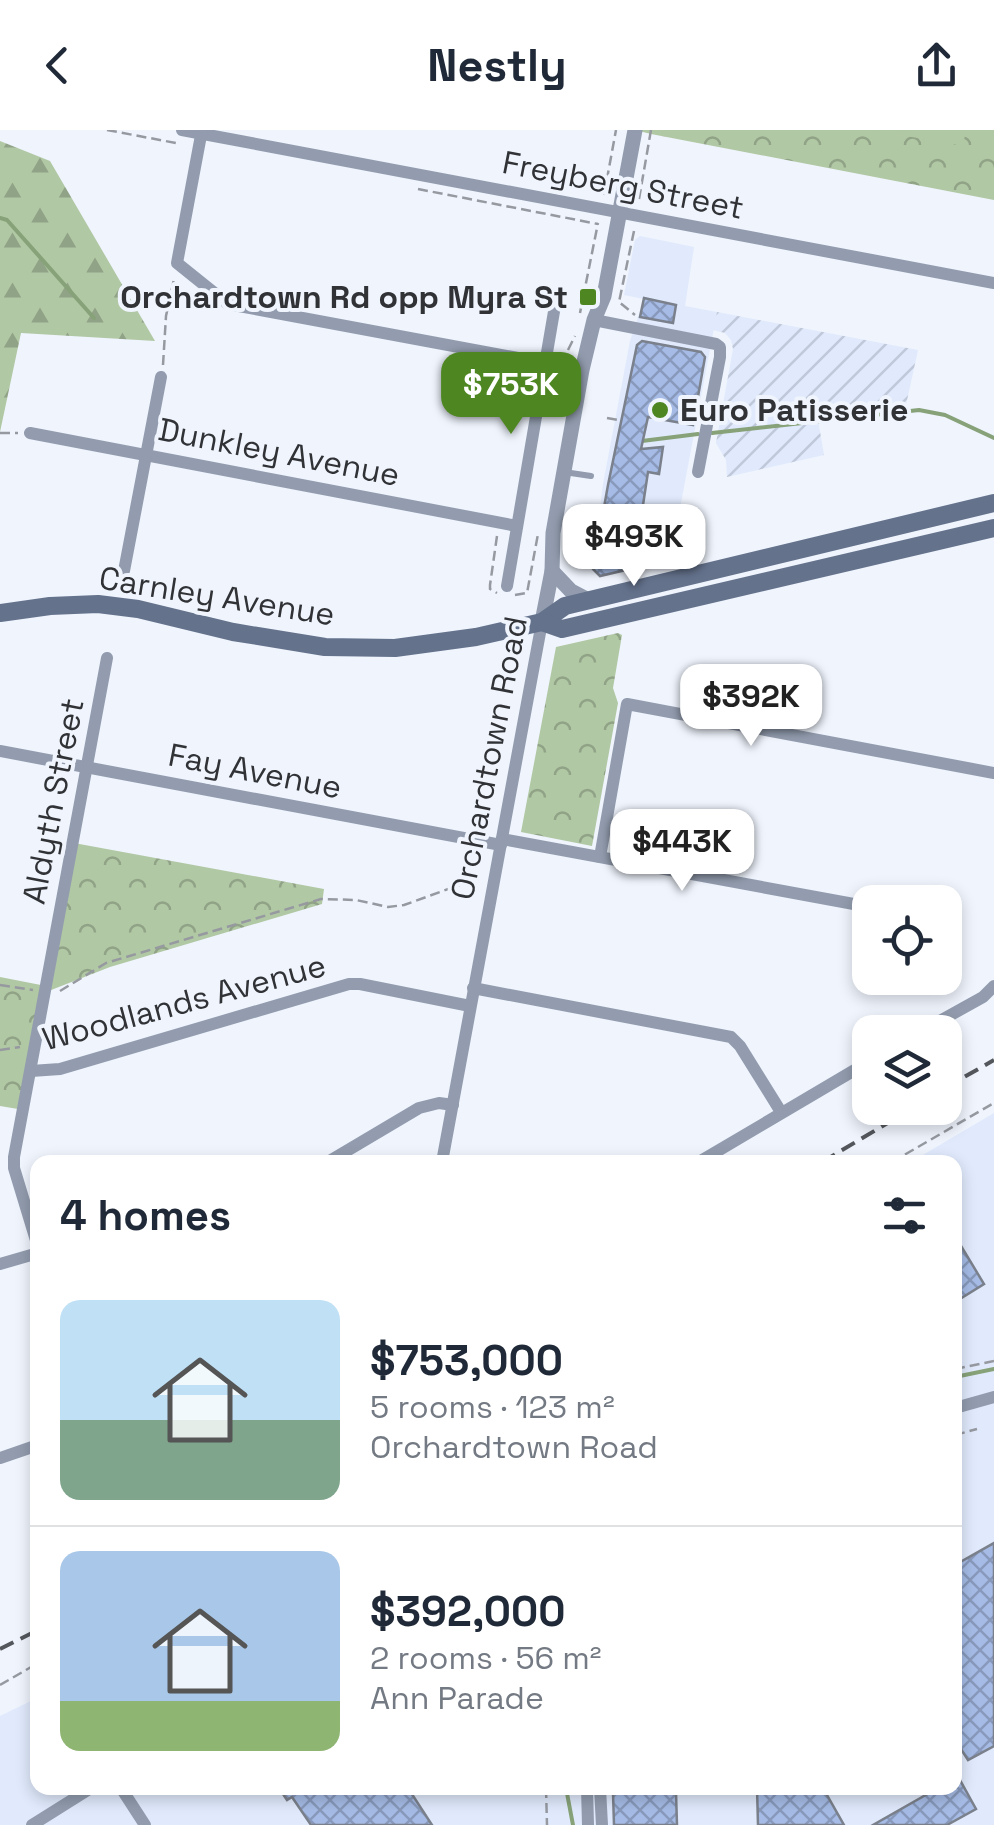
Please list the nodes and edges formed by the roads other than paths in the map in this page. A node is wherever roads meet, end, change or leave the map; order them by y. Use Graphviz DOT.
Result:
graph roads {
  1 [pos="182,130"];
  2 [pos="634,130"];
  3 [pos="201,132"];
  4 [pos="620,212"];
  5 [pos="994,284"];
  6 [pos="557,294"];
  7 [pos="586,322"];
  8 [pos="547,363"];
  9 [pos="582,370"];
  10 [pos="160,377"];
  11 [pos="30,433"];
  12 [pos="146,455"];
  13 [pos="564,472"];
  14 [pos="698,472"];
  15 [pos="592,476"];
  16 [pos="994,503"];
  17 [pos="517,526"];
  18 [pos="994,528"];
  19 [pos="124,571"];
  20 [pos="552,571"];
  21 [pos="507,586"];
  22 [pos="590,601"];
  23 [pos="0,613"];
  24 [pos="542,622"];
  25 [pos="108,658"];
  26 [pos="0,751"];
  27 [pos="87,767"];
  28 [pos="994,773"];
  29 [pos="501,842"];
  30 [pos="600,857"];
  31 [pos="852,903"];
  32 [pos="994,986"];
  33 [pos="474,988"];
  34 [pos="470,1006"];
  35 [pos="951,1015"];
  36 [pos="31,1070"];
  37 [pos="852,1071"];
  38 [pos="452,1105"];
  39 [pos="781,1112"];
  40 [pos="340,1155"];
  41 [pos="443,1155"];
  42 [pos="711,1155"];
  43 [pos="30,1222"];
  44 [pos="30,1253"];
  45 [pos="0,1264"];
  46 [pos="994,1397"];
  47 [pos="962,1406"];
  48 [pos="30,1447"];
  49 [pos="0,1458"];
  50 [pos="79,1795"];
  51 [pos="126,1795"];
  52 [pos="587,1795"];
  53 [pos="600,1795"];
  54 [pos="32,1825"];
  55 [pos="145,1825"];
  56 [pos="588,1825"];
  57 [pos="602,1825"];
  1 -- 3 [label="street, Freyberg Street"];
  2 -- 4 [label="street, Orchardtown Road"];
  3 -- 4 [label="street, Freyberg Street"];
  3 -- 8 [label="street"];
  4 -- 5 [label="street, Freyberg Street"];
  4 -- 7 [label="street, Orchardtown Road"];
  6 -- 8 [label="street, Orchardtown Road"];
  7 -- 9 [label="street, Orchardtown Road"];
  7 -- 14 [label="street"];
  8 -- 9 [label="street"];
  8 -- 17 [label="street, Orchardtown Road"];
  9 -- 13 [label="street, Orchardtown Road"];
  10 -- 12 [label="street"];
  11 -- 12 [label="street, Dunkley Avenue"];
  12 -- 17 [label="street, Dunkley Avenue"];
  12 -- 19 [label="street"];
  13 -- 15 [label="lane"];
  13 -- 20 [label="street, Orchardtown Road"];
  16 -- 22 [label="main road, Carnley Avenue"];
  17 -- 21 [label="street, Orchardtown Road"];
  18 -- 24 [label="main road, Carnley Avenue"];
  20 -- 22 [label="street"];
  20 -- 24 [label="street, Orchardtown Road"];
  22 -- 24 [label="main road, Carnley Avenue"];
  23 -- 24 [label="main road, Carnley Avenue"];
  24 -- 29 [label="street, Orchardtown Road"];
  25 -- 27 [label="street, Aldyth Street"];
  26 -- 27 [label="street, Fay Avenue"];
  27 -- 29 [label="street, Fay Avenue"];
  27 -- 36 [label="street, Aldyth Street"];
  28 -- 30 [label="street"];
  29 -- 30 [label="street, Fay Avenue"];
  29 -- 33 [label="street, Orchardtown Road"];
  30 -- 31 [label="street, Fay Avenue"];
  32 -- 35 [label="street"];
  33 -- 34 [label="street, Orchardtown Road"];
  33 -- 39 [label="street"];
  34 -- 36 [label="street, Woodlands Avenue"];
  34 -- 38 [label="street, Orchardtown Road"];
  36 -- 43 [label="street, Aldyth Street"];
  37 -- 39 [label="street"];
  38 -- 40 [label="street"];
  38 -- 41 [label="street, Orchardtown Road"];
  39 -- 42 [label="street"];
  44 -- 45 [label="street"];
  46 -- 47 [label="street"];
  48 -- 49 [label="street"];
  50 -- 54 [label="street"];
  51 -- 55 [label="street"];
  52 -- 56 [label="street"];
  53 -- 57 [label="street"];
}
